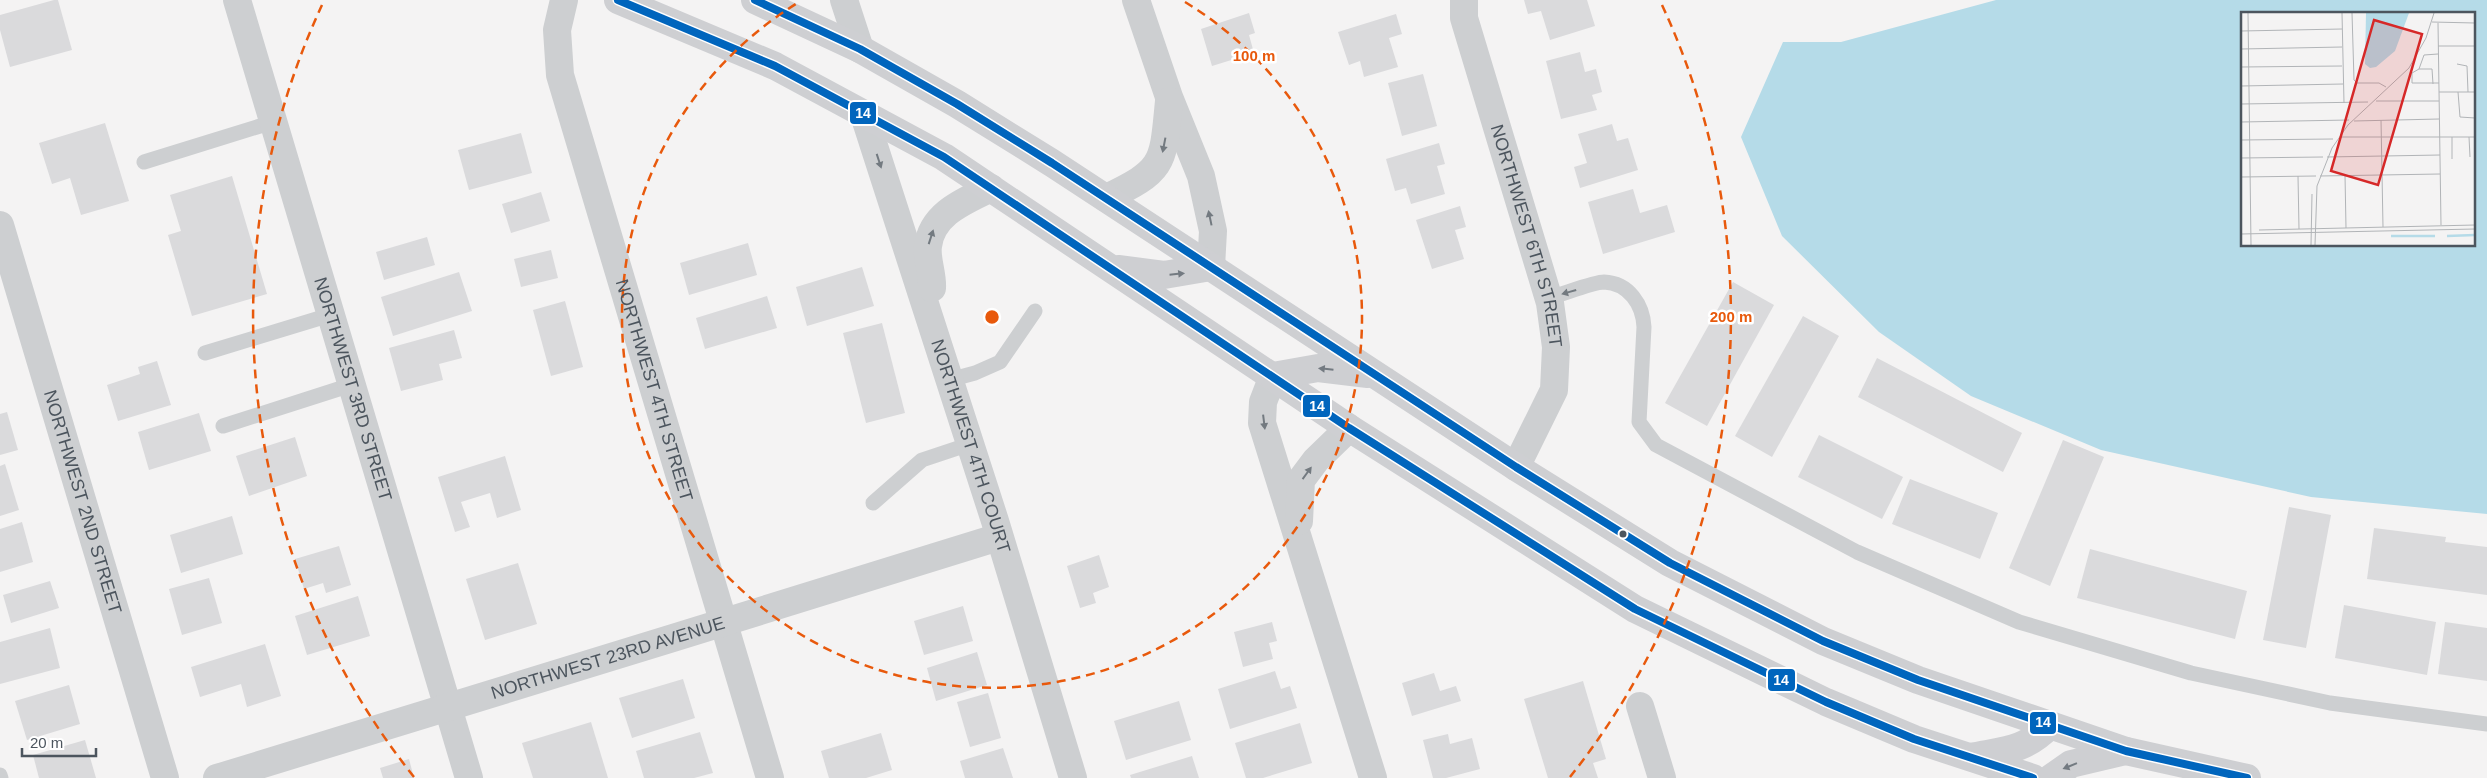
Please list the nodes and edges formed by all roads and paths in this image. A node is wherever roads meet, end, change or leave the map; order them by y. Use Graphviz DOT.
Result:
graph roads {
  1 [pos="237,0"];
  2 [pos="564,0"];
  3 [pos="618,0"];
  4 [pos="755,0"];
  5 [pos="844,0"];
  6 [pos="1136,0"];
  7 [pos="1464,0"];
  8 [pos="860,49"];
  9 [pos="1170,97"];
  10 [pos="864,115"];
  11 [pos="273,122"];
  12 [pos="144,162"];
  13 [pos="991,188"];
  14 [pos="1106,198"];
  15 [pos="1,233"];
  16 [pos="1211,267"];
  17 [pos="1111,268"];
  18 [pos="1548,298"];
  19 [pos="1035,312"];
  20 [pos="330,315"];
  21 [pos="930,320"];
  22 [pos="205,354"];
  23 [pos="1374,375"];
  24 [pos="1273,376"];
  25 [pos="949,380"];
  26 [pos="351,385"];
  27 [pos="223,426"];
  28 [pos="1349,428"];
  29 [pos="970,444"];
  30 [pos="1516,467"];
  31 [pos="873,503"];
  32 [pos="999,537"];
  33 [pos="1298,537"];
  34 [pos="724,624"];
  35 [pos="447,706"];
  36 [pos="1640,706"];
  37 [pos="2487,724"];
  38 [pos="2050,725"];
  39 [pos="2126,751"];
  40 [pos="1969,757"];
  41 [pos="166,778"];
  42 [pos="216,778"];
  43 [pos="469,778"];
  44 [pos="770,778"];
  45 [pos="1073,778"];
  46 [pos="1373,778"];
  47 [pos="1662,778"];
  48 [pos="2033,778"];
  49 [pos="2050,778"];
  50 [pos="2247,778"];
  1 -- 11 [label="street, NORTHWEST 3RD STREET"];
  2 -- 34 [label="street, NORTHWEST 4TH STREET"];
  3 -- 10 [label="main road"];
  4 -- 8 [label="main road"];
  5 -- 8 [label="street"];
  6 -- 9 [label="street"];
  7 -- 18 [label="street, NORTHWEST 6TH STREET"];
  8 -- 14 [label="main road"];
  9 -- 14 [label="street, one-way"];
  16 -- 9 [label="street, one-way"];
  10 -- 13 [label="main road"];
  10 -- 21 [label="street, NORTHWEST 4TH COURT, one-way"];
  11 -- 12 [label="lane"];
  11 -- 20 [label="street, NORTHWEST 3RD STREET"];
  13 -- 17 [label="main road"];
  21 -- 13 [label="street, one-way"];
  14 -- 16 [label="main road"];
  15 -- 41 [label="street, NORTHWEST 2ND STREET"];
  17 -- 16 [label="main road, one-way"];
  16 -- 23 [label="main road"];
  17 -- 24 [label="main road"];
  18 -- 30 [label="street, NORTHWEST 6TH STREET"];
  37 -- 18 [label="lane, one-way"];
  19 -- 25 [label="lane"];
  20 -- 22 [label="lane"];
  20 -- 26 [label="street, NORTHWEST 3RD STREET"];
  21 -- 25 [label="street, NORTHWEST 4TH COURT"];
  23 -- 24 [label="main road, one-way"];
  23 -- 30 [label="main road"];
  24 -- 28 [label="main road"];
  24 -- 33 [label="street, one-way"];
  25 -- 29 [label="street, NORTHWEST 4TH COURT"];
  26 -- 27 [label="lane"];
  26 -- 35 [label="street, NORTHWEST 3RD STREET"];
  33 -- 28 [label="street, one-way"];
  28 -- 40 [label="main road"];
  29 -- 31 [label="lane"];
  29 -- 32 [label="street, NORTHWEST 4TH COURT"];
  30 -- 38 [label="main road"];
  32 -- 34 [label="street, NORTHWEST 23RD AVENUE"];
  32 -- 45 [label="street, NORTHWEST 4TH COURT"];
  33 -- 46 [label="street"];
  34 -- 35 [label="street, NORTHWEST 23RD AVENUE"];
  34 -- 44 [label="street, NORTHWEST 4TH STREET"];
  35 -- 42 [label="street, NORTHWEST 23RD AVENUE"];
  35 -- 43 [label="street, NORTHWEST 3RD STREET"];
  36 -- 47 [label="street"];
  38 -- 39 [label="main road"];
  38 -- 40 [label="main road"];
  39 -- 49 [label="main road, one-way"];
  39 -- 50 [label="main road"];
  40 -- 48 [label="main road"];
}
